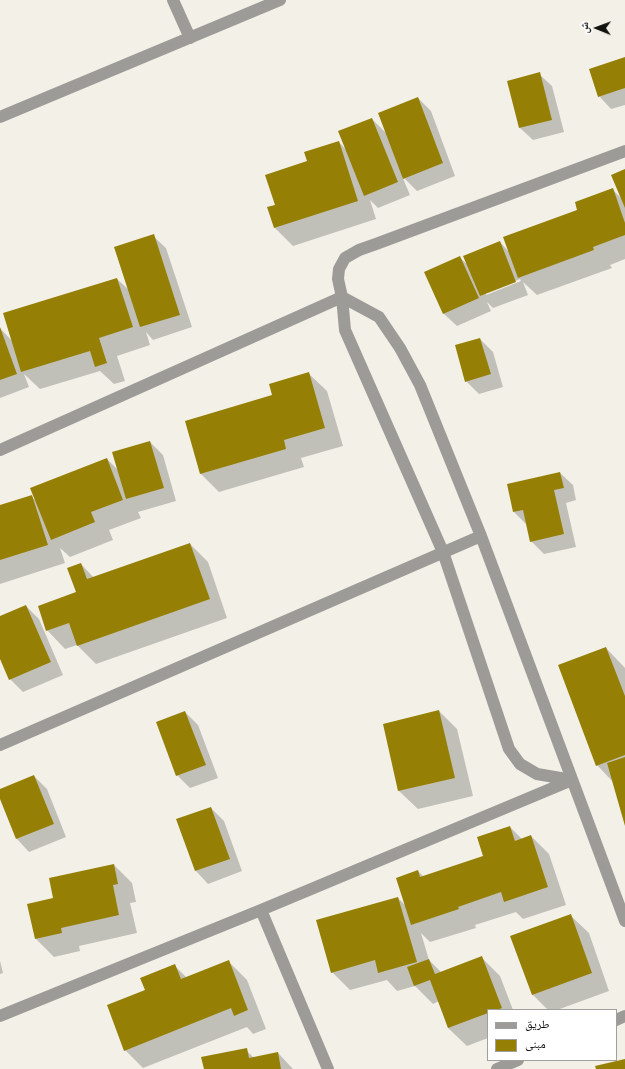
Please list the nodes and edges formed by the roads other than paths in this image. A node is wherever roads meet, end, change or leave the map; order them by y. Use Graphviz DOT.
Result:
graph roads {
  1 [pos="173,0"];
  2 [pos="280,0"];
  3 [pos="190,38"];
  4 [pos="0,117"];
  5 [pos="625,150"];
  6 [pos="342,297"];
  7 [pos="0,450"];
  8 [pos="481,536"];
  9 [pos="443,552"];
  10 [pos="0,745"];
  11 [pos="572,780"];
  12 [pos="262,910"];
  13 [pos="625,921"];
  14 [pos="0,1016"];
  15 [pos="516,1061"];
  16 [pos="328,1069"];
  17 [pos="496,1069"];
  1 -- 3 [label="street"];
  2 -- 3 [label="street"];
  3 -- 4 [label="street"];
  5 -- 6 [label="street"];
  6 -- 7 [label="street"];
  6 -- 8 [label="street"];
  6 -- 9 [label="street"];
  8 -- 9 [label="street"];
  8 -- 11 [label="street"];
  9 -- 10 [label="street"];
  9 -- 11 [label="street"];
  11 -- 12 [label="street"];
  11 -- 13 [label="street"];
  12 -- 14 [label="street"];
  12 -- 16 [label="street"];
  15 -- 17 [label="street"];
}
